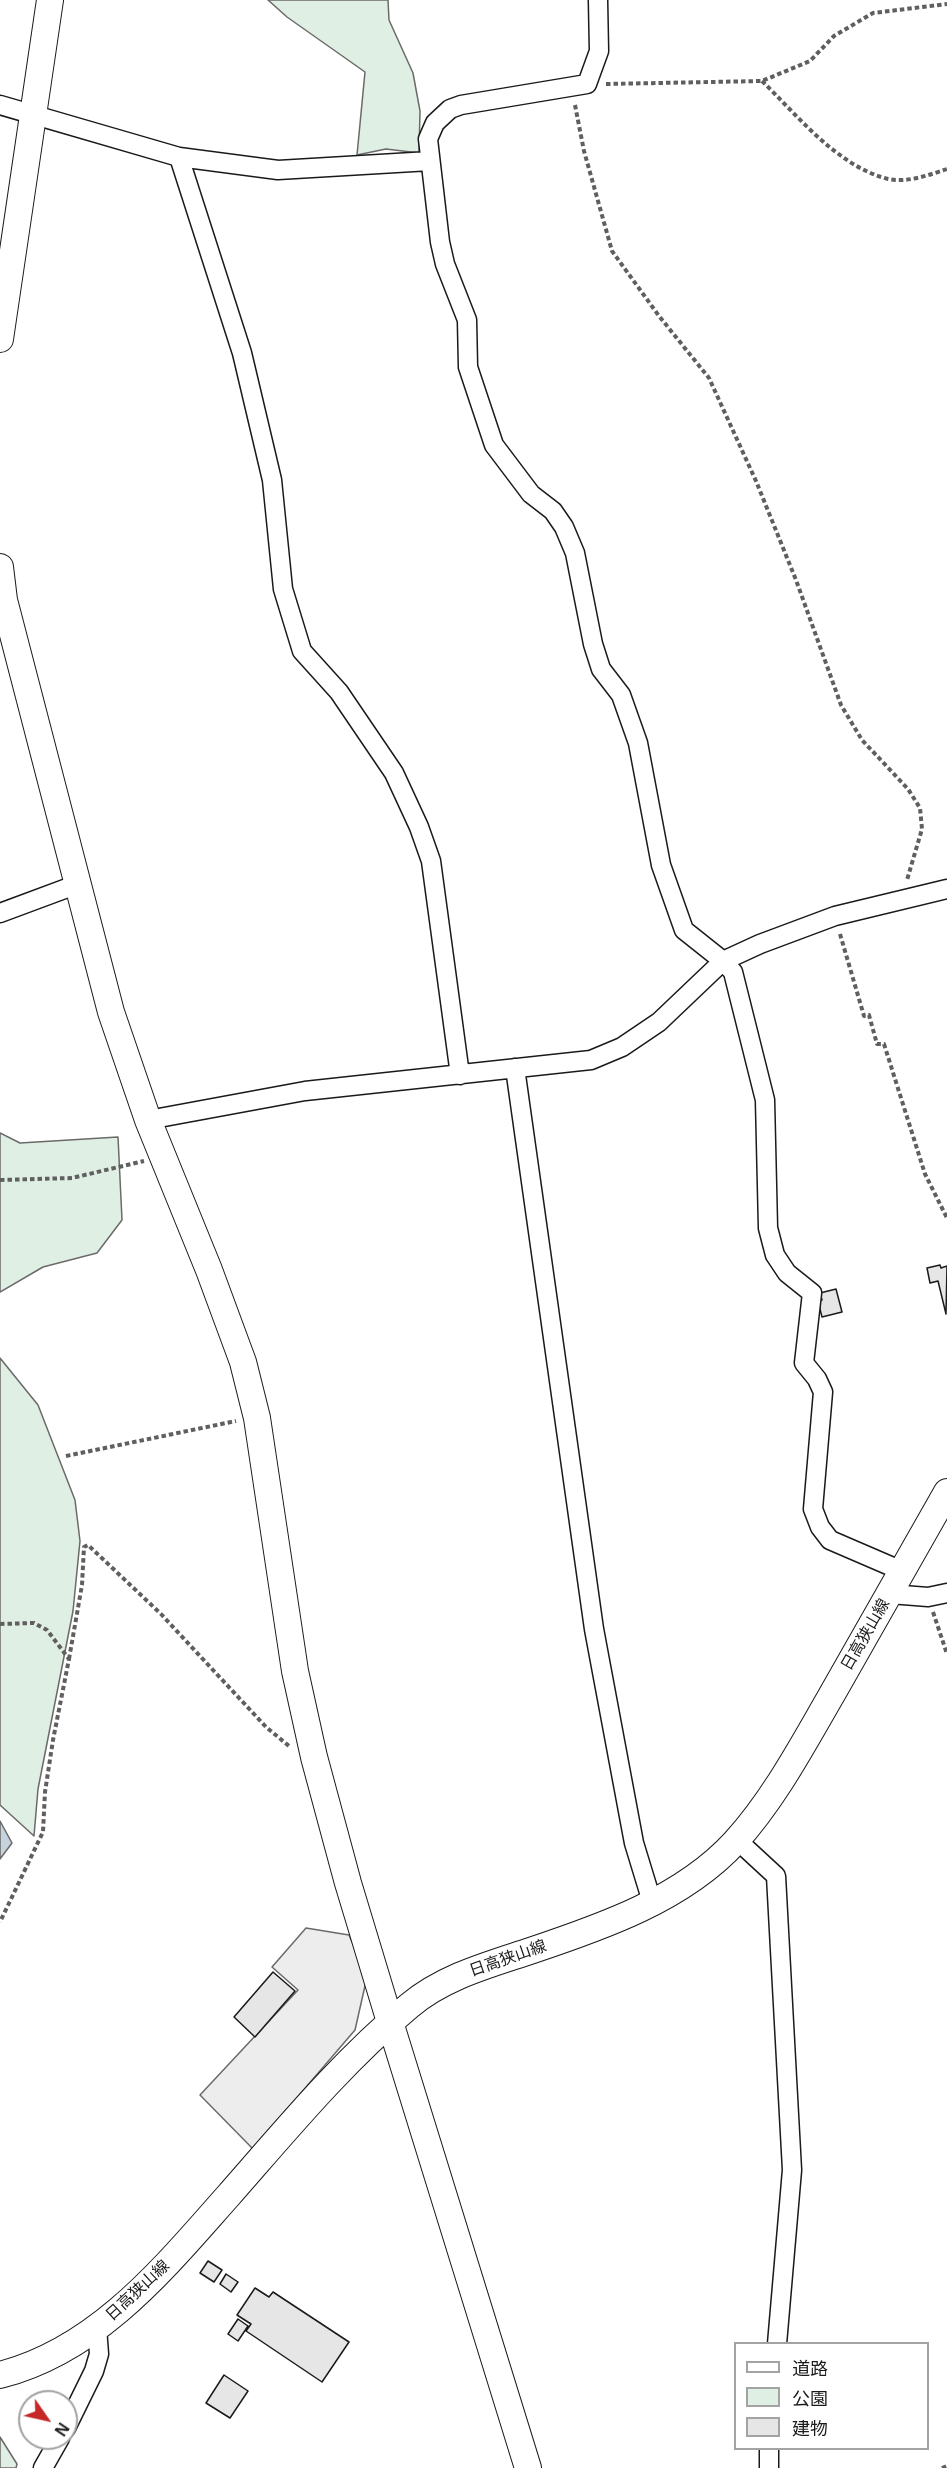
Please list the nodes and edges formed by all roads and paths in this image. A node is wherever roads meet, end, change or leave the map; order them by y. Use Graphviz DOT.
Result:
graph roads {
  1 [pos="50,0"];
  2 [pos="598,0"];
  3 [pos="947,4"];
  4 [pos="762,81"];
  5 [pos="579,85"];
  6 [pos="0,105"];
  7 [pos="33,116"];
  8 [pos="179,157"];
  9 [pos="430,161"];
  10 [pos="947,170"];
  11 [pos="0,339"];
  12 [pos="0,567"];
  13 [pos="78,884"];
  14 [pos="947,889"];
  15 [pos="902,899"];
  16 [pos="0,913"];
  17 [pos="835,916"];
  18 [pos="723,961"];
  19 [pos="515,1068"];
  20 [pos="460,1075"];
  21 [pos="148,1120"];
  22 [pos="162,1157"];
  23 [pos="0,1180"];
  24 [pos="947,1218"];
  25 [pos="257,1418"];
  26 [pos="66,1456"];
  27 [pos="947,1492"];
  28 [pos="902,1571"];
  29 [pos="947,1593"];
  30 [pos="890,1594"];
  31 [pos="928,1598"];
  32 [pos="0,1624"];
  33 [pos="947,1653"];
  34 [pos="69,1659"];
  35 [pos="314,1757"];
  36 [pos="737,1840"];
  37 [pos="652,1902"];
  38 [pos="0,1922"];
  39 [pos="390,2022"];
  40 [pos="97,2328"];
  41 [pos="777,2342"];
  42 [pos="0,2375"];
  43 [pos="78,2404"];
  44 [pos="53,2450"];
  45 [pos="769,2450"];
  46 [pos="947,2466"];
  47 [pos="43,2468"];
  48 [pos="528,2468"];
  49 [pos="768,2468"];
  50 [pos="942,2468"];
  1 -- 7 [label="street"];
  2 -- 5 [label="street"];
  3 -- 4 [label="path"];
  4 -- 5 [label="path"];
  4 -- 10 [label="path"];
  5 -- 9 [label="street"];
  5 -- 15 [label="path"];
  6 -- 7 [label="street"];
  7 -- 8 [label="street"];
  7 -- 11 [label="street"];
  8 -- 9 [label="street"];
  8 -- 20 [label="street"];
  9 -- 18 [label="street"];
  12 -- 13 [label="street"];
  13 -- 16 [label="street"];
  13 -- 21 [label="street"];
  14 -- 15 [label="street"];
  15 -- 17 [label="street"];
  17 -- 18 [label="street"];
  17 -- 24 [label="path"];
  18 -- 19 [label="street"];
  18 -- 28 [label="street"];
  19 -- 20 [label="street"];
  19 -- 37 [label="street"];
  20 -- 21 [label="street"];
  21 -- 22 [label="street"];
  22 -- 23 [label="path"];
  22 -- 25 [label="street"];
  25 -- 26 [label="path"];
  25 -- 35 [label="street"];
  27 -- 28 [label="street, 日高狭山線"];
  28 -- 30 [label="street, 日高狭山線"];
  29 -- 31 [label="street"];
  30 -- 31 [label="street"];
  30 -- 36 [label="street, 日高狭山線"];
  31 -- 33 [label="path"];
  32 -- 34 [label="path"];
  34 -- 35 [label="path"];
  34 -- 38 [label="path"];
  35 -- 39 [label="street"];
  36 -- 37 [label="street, 日高狭山線"];
  36 -- 41 [label="street"];
  37 -- 39 [label="street, 日高狭山線"];
  39 -- 40 [label="street, 日高狭山線"];
  39 -- 48 [label="street"];
  40 -- 42 [label="street, 日高狭山線"];
  40 -- 43 [label="street"];
  44 -- 47 [label="street"];
  45 -- 49 [label="street"];
  46 -- 50 [label="path"];
}
